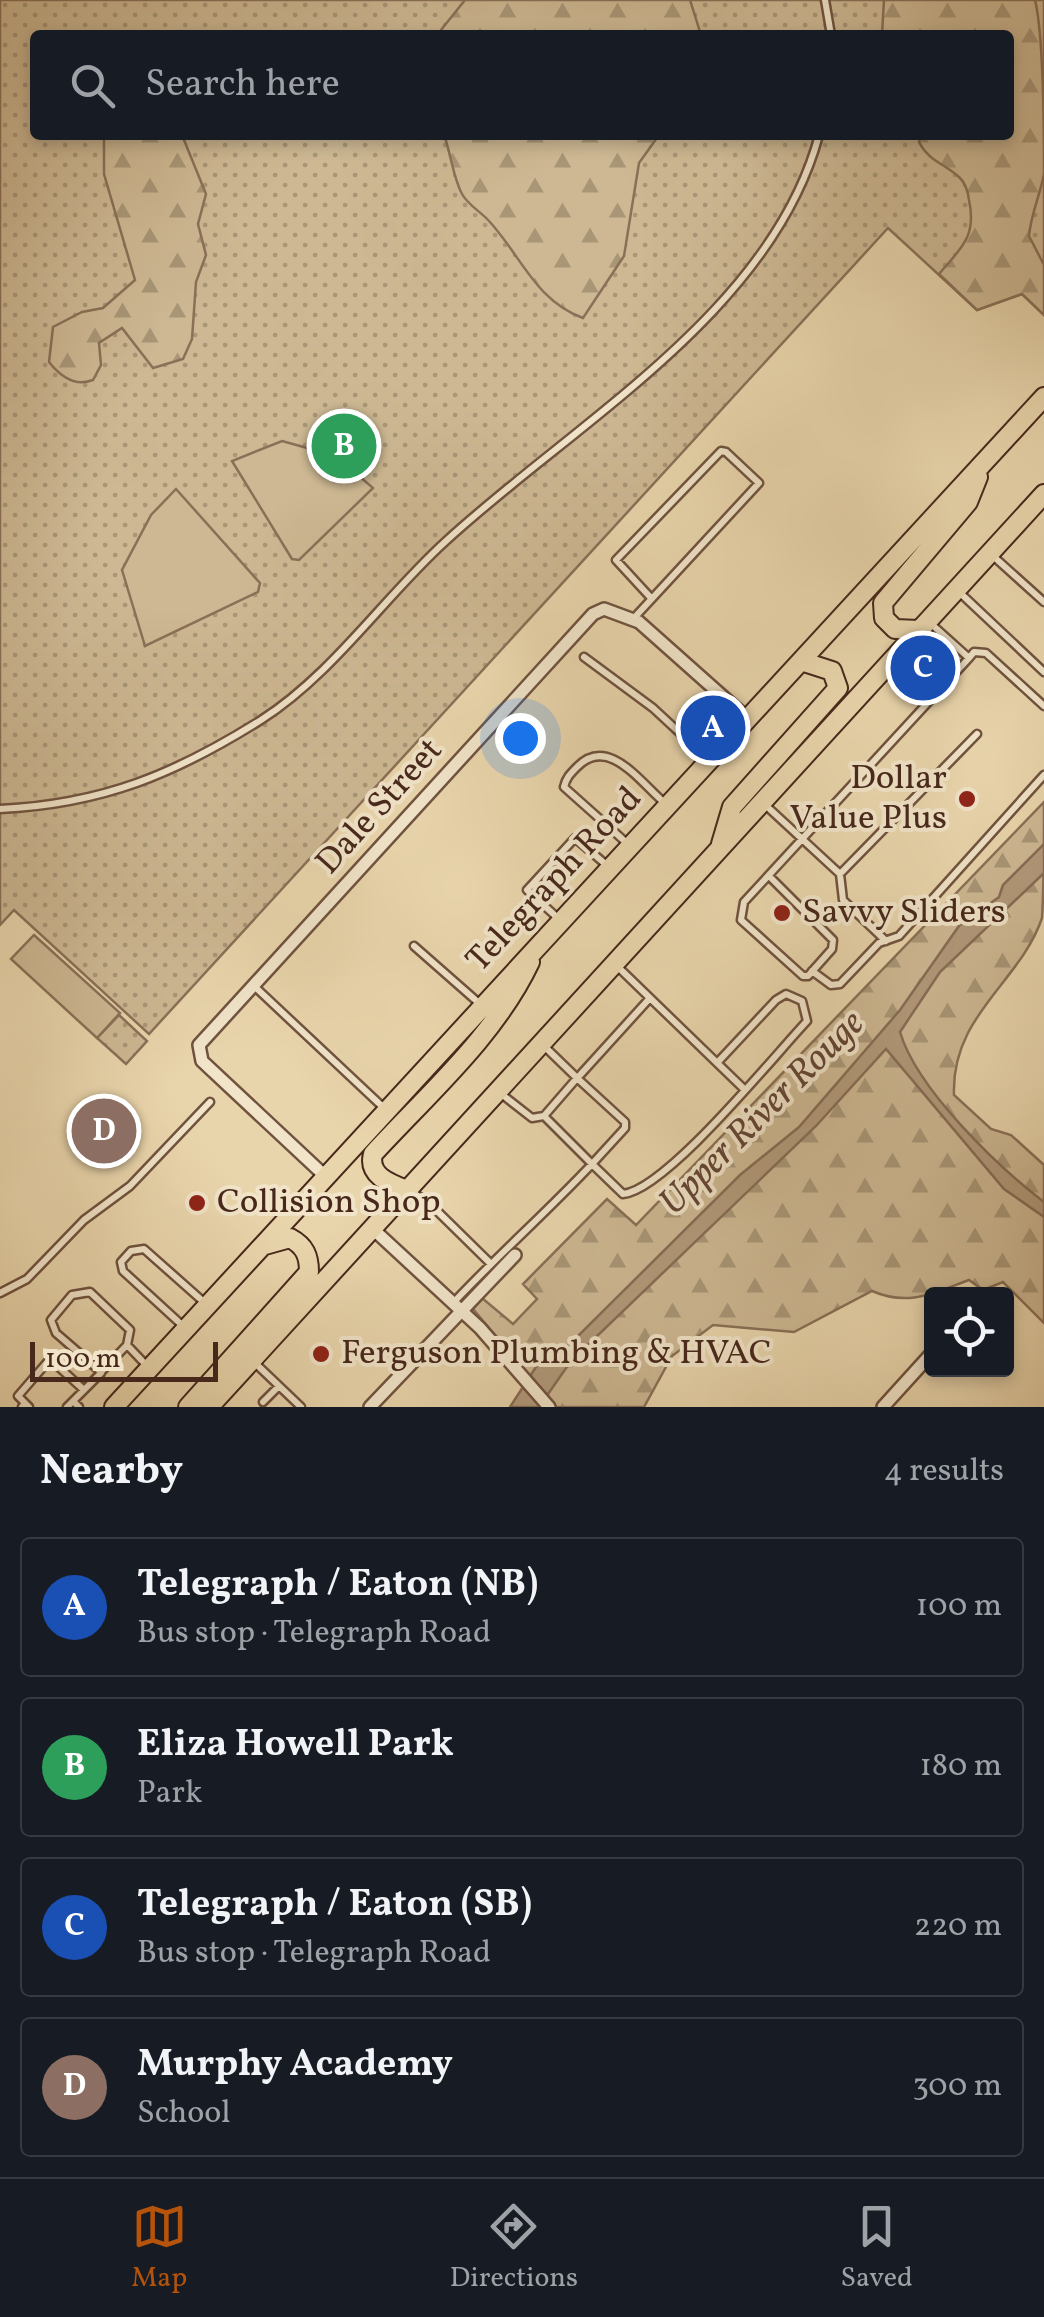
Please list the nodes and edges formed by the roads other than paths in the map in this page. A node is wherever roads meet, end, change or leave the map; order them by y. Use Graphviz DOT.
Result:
graph roads {
  1 [pos="826,0"];
  2 [pos="830,30"];
  3 [pos="818,140"];
  4 [pos="1044,397"];
  5 [pos="984,462"];
  6 [pos="1042,501"];
  7 [pos="990,554"];
  8 [pos="956,589"];
  9 [pos="651,598"];
  10 [pos="1044,602"];
  11 [pos="633,619"];
  12 [pos="924,625"];
  13 [pos="584,657"];
  14 [pos="970,658"];
  15 [pos="801,661"];
  16 [pos="1044,672"];
  17 [pos="1044,706"];
  18 [pos="748,720"];
  19 [pos="977,734"];
  20 [pos="710,761"];
  21 [pos="1044,775"];
  22 [pos="761,802"];
  23 [pos="668,806"];
  24 [pos="0,808"];
  25 [pos="803,840"];
  26 [pos="630,847"];
  27 [pos="718,854"];
  28 [pos="610,868"];
  29 [pos="840,874"];
  30 [pos="769,876"];
  31 [pos="561,921"];
  32 [pos="886,940"];
  33 [pos="414,946"];
  34 [pos="536,948"];
  35 [pos="616,966"];
  36 [pos="812,972"];
  37 [pos="254,986"];
  38 [pos="650,998"];
  39 [pos="482,1006"];
  40 [pos="542,1045"];
  41 [pos="718,1063"];
  42 [pos="578,1078"];
  43 [pos="744,1089"];
  44 [pos="499,1093"];
  45 [pos="210,1102"];
  46 [pos="386,1110"];
  47 [pos="544,1116"];
  48 [pos="592,1164"];
  49 [pos="325,1176"];
  50 [pos="408,1191"];
  51 [pos="373,1229"];
  52 [pos="262,1246"];
  53 [pos="515,1255"];
  54 [pos="490,1263"];
  55 [pos="0,1293"];
  56 [pos="208,1305"];
  57 [pos="457,1305"];
  58 [pos="186,1328"];
  59 [pos="127,1346"];
  60 [pos="252,1360"];
  61 [pos="924,1362"];
  62 [pos="149,1368"];
  63 [pos="101,1372"];
  64 [pos="279,1386"];
  65 [pos="84,1390"];
  66 [pos="73,1405"];
  67 [pos="263,1405"];
  68 [pos="548,1405"];
  69 [pos="26,1406"];
  70 [pos="114,1407"];
  71 [pos="188,1407"];
  72 [pos="209,1407"];
  73 [pos="301,1407"];
  74 [pos="370,1407"];
  75 [pos="882,1407"];
  1 -- 2 [label="lane"];
  3 -- 24 [label="lane"];
  4 -- 5 [label="main road, Telegraph Road"];
  5 -- 12 [label="main road"];
  5 -- 15 [label="main road, Telegraph Road"];
  6 -- 7 [label="main road"];
  7 -- 8 [label="main road"];
  7 -- 10 [label="lane"];
  8 -- 12 [label="main road"];
  8 -- 16 [label="lane"];
  9 -- 9 [label="lane"];
  9 -- 11 [label="lane"];
  11 -- 18 [label="street"];
  11 -- 37 [label="street, Dale Street"];
  12 -- 14 [label="lane"];
  12 -- 22 [label="main road"];
  13 -- 20 [label="lane"];
  14 -- 17 [label="lane"];
  14 -- 25 [label="lane"];
  15 -- 18 [label="main road, Telegraph Road"];
  15 -- 27 [label="main road"];
  18 -- 20 [label="main road, Telegraph Road"];
  19 -- 29 [label="lane"];
  20 -- 23 [label="main road, Telegraph Road"];
  21 -- 32 [label="lane"];
  22 -- 25 [label="lane"];
  22 -- 27 [label="main road"];
  23 -- 26 [label="main road, Telegraph Road"];
  23 -- 26 [label="lane"];
  25 -- 29 [label="lane"];
  25 -- 30 [label="lane"];
  26 -- 28 [label="main road, Telegraph Road"];
  27 -- 35 [label="main road"];
  28 -- 31 [label="main road, Telegraph Road"];
  28 -- 31 [label="lane"];
  29 -- 32 [label="lane"];
  30 -- 36 [label="lane"];
  30 -- 36 [label="lane"];
  31 -- 34 [label="main road, Telegraph Road"];
  32 -- 36 [label="lane"];
  33 -- 39 [label="lane"];
  34 -- 39 [label="main road, Telegraph Road"];
  34 -- 50 [label="main road"];
  35 -- 38 [label="lane"];
  35 -- 40 [label="main road"];
  37 -- 46 [label="lane"];
  37 -- 49 [label="street, Dale Street"];
  38 -- 41 [label="lane"];
  38 -- 42 [label="lane"];
  39 -- 46 [label="main road, Telegraph Road"];
  40 -- 42 [label="lane"];
  40 -- 44 [label="main road"];
  41 -- 43 [label="lane"];
  41 -- 43 [label="lane"];
  42 -- 47 [label="lane"];
  42 -- 48 [label="lane"];
  43 -- 48 [label="lane"];
  44 -- 47 [label="lane"];
  44 -- 50 [label="main road"];
  45 -- 55 [label="lane"];
  46 -- 49 [label="main road, Telegraph Road"];
  47 -- 48 [label="lane"];
  48 -- 54 [label="lane"];
  49 -- 52 [label="main road, Telegraph Road"];
  50 -- 51 [label="main road"];
  50 -- 54 [label="lane"];
  51 -- 57 [label="street"];
  51 -- 60 [label="main road"];
  52 -- 56 [label="main road, Telegraph Road"];
  52 -- 71 [label="main road"];
  53 -- 57 [label="street"];
  54 -- 57 [label="lane"];
  56 -- 58 [label="main road, Telegraph Road"];
  56 -- 58 [label="lane"];
  57 -- 68 [label="street"];
  57 -- 74 [label="street"];
  58 -- 62 [label="main road, Telegraph Road"];
  59 -- 62 [label="lane"];
  59 -- 63 [label="lane"];
  59 -- 63 [label="lane"];
  60 -- 64 [label="lane"];
  60 -- 72 [label="main road"];
  61 -- 75 [label="street"];
  62 -- 70 [label="main road, Telegraph Road"];
  63 -- 65 [label="lane"];
  64 -- 67 [label="lane"];
  64 -- 73 [label="lane"];
  65 -- 66 [label="lane"];
  65 -- 69 [label="lane"];
}
